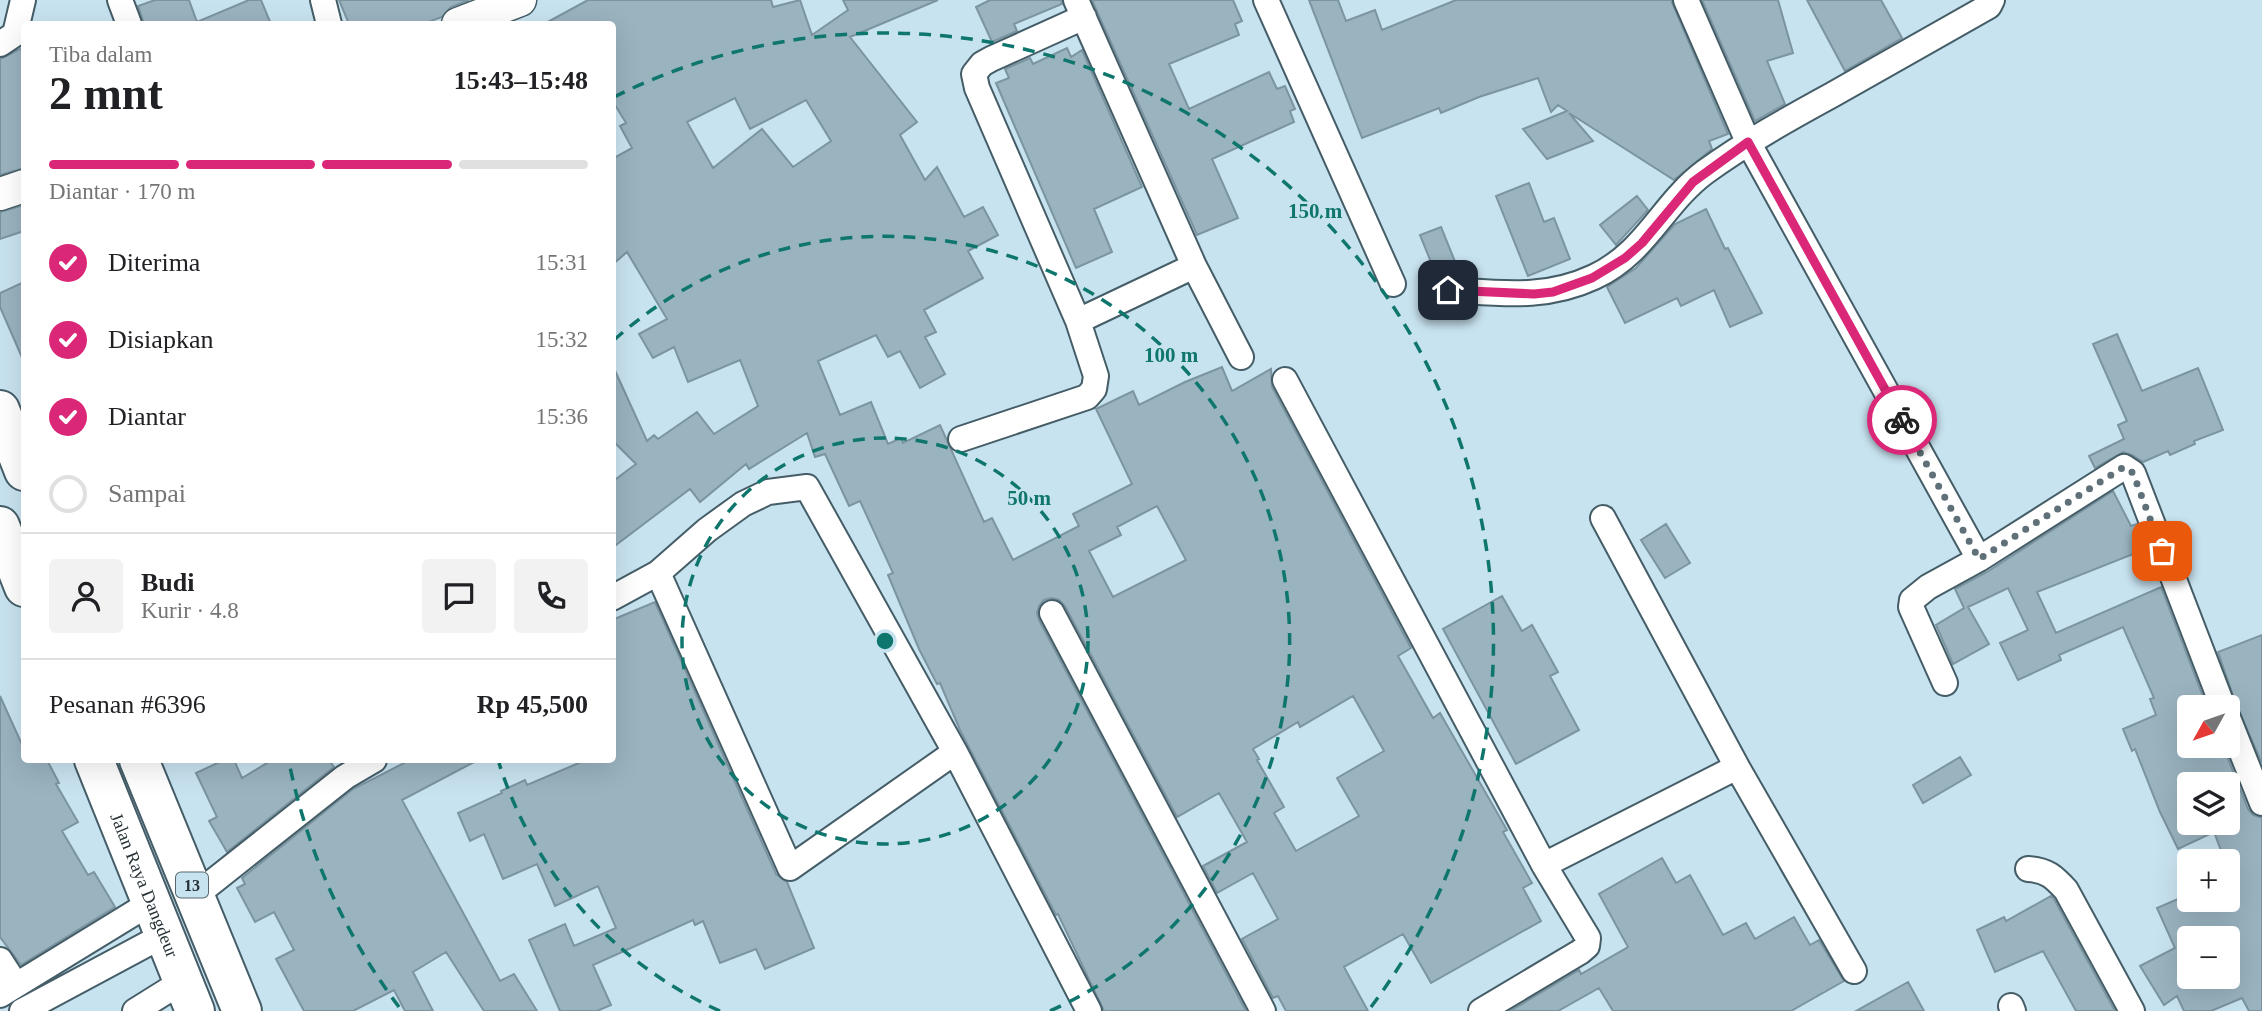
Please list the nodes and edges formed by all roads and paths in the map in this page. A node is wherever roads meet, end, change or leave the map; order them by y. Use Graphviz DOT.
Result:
graph roads {
  1 [pos="23,0"];
  2 [pos="120,0"];
  3 [pos="323,0"];
  4 [pos="520,0"];
  5 [pos="1266,0"];
  6 [pos="1686,0"];
  7 [pos="1992,0"];
  8 [pos="1080,9"];
  9 [pos="128,21"];
  10 [pos="329,21"];
  11 [pos="466,21"];
  12 [pos="0,44"];
  13 [pos="1748,142"];
  14 [pos="21,187"];
  15 [pos="0,194"];
  16 [pos="1194,266"];
  17 [pos="1393,284"];
  18 [pos="1448,290"];
  19 [pos="1078,321"];
  20 [pos="1241,356"];
  21 [pos="1285,380"];
  22 [pos="0,410"];
  23 [pos="961,439"];
  24 [pos="21,463"];
  25 [pos="1603,519"];
  26 [pos="0,526"];
  27 [pos="1979,559"];
  28 [pos="658,573"];
  29 [pos="21,579"];
  30 [pos="616,596"];
  31 [pos="1052,612"];
  32 [pos="1945,683"];
  33 [pos="2218,695"];
  34 [pos="2240,748"];
  35 [pos="955,752"];
  36 [pos="95,763"];
  37 [pos="140,763"];
  38 [pos="362,763"];
  39 [pos="1737,767"];
  40 [pos="341,768"];
  41 [pos="2262,803"];
  42 [pos="1544,865"];
  43 [pos="2028,869"];
  44 [pos="196,895"];
  45 [pos="158,918"];
  46 [pos="0,960"];
  47 [pos="1854,971"];
  48 [pos="8,990"];
  49 [pos="189,996"];
  50 [pos="22,1011"];
  51 [pos="135,1011"];
  52 [pos="242,1011"];
  53 [pos="1089,1011"];
  54 [pos="1264,1011"];
  55 [pos="1481,1011"];
  56 [pos="2132,1011"];
  1 -- 12 [label="street"];
  2 -- 9 [label="street"];
  3 -- 10 [label="street"];
  4 -- 11 [label="street"];
  5 -- 17 [label="street"];
  6 -- 13 [label="street"];
  7 -- 13 [label="street"];
  8 -- 16 [label="street"];
  8 -- 19 [label="street"];
  13 -- 18 [label="street"];
  13 -- 27 [label="street"];
  14 -- 15 [label="street"];
  16 -- 19 [label="street"];
  16 -- 20 [label="street"];
  19 -- 23 [label="street"];
  21 -- 42 [label="street"];
  22 -- 24 [label="highway"];
  25 -- 39 [label="street"];
  26 -- 29 [label="highway"];
  27 -- 32 [label="street"];
  27 -- 33 [label="street"];
  28 -- 30 [label="street"];
  28 -- 35 [label="street"];
  28 -- 35 [label="street"];
  31 -- 54 [label="street"];
  34 -- 41 [label="street"];
  35 -- 53 [label="street"];
  36 -- 45 [label="highway, Jalan Raya Dangdeur / 13"];
  37 -- 44 [label="highway, 13"];
  38 -- 40 [label="street"];
  39 -- 42 [label="street"];
  39 -- 47 [label="street"];
  40 -- 44 [label="street"];
  42 -- 55 [label="street"];
  43 -- 56 [label="street"];
  44 -- 52 [label="highway, 13"];
  45 -- 48 [label="street"];
  45 -- 49 [label="highway, Jalan Raya Dangdeur / 13"];
  45 -- 50 [label="street"];
  46 -- 48 [label="street"];
  49 -- 51 [label="street"];
}
